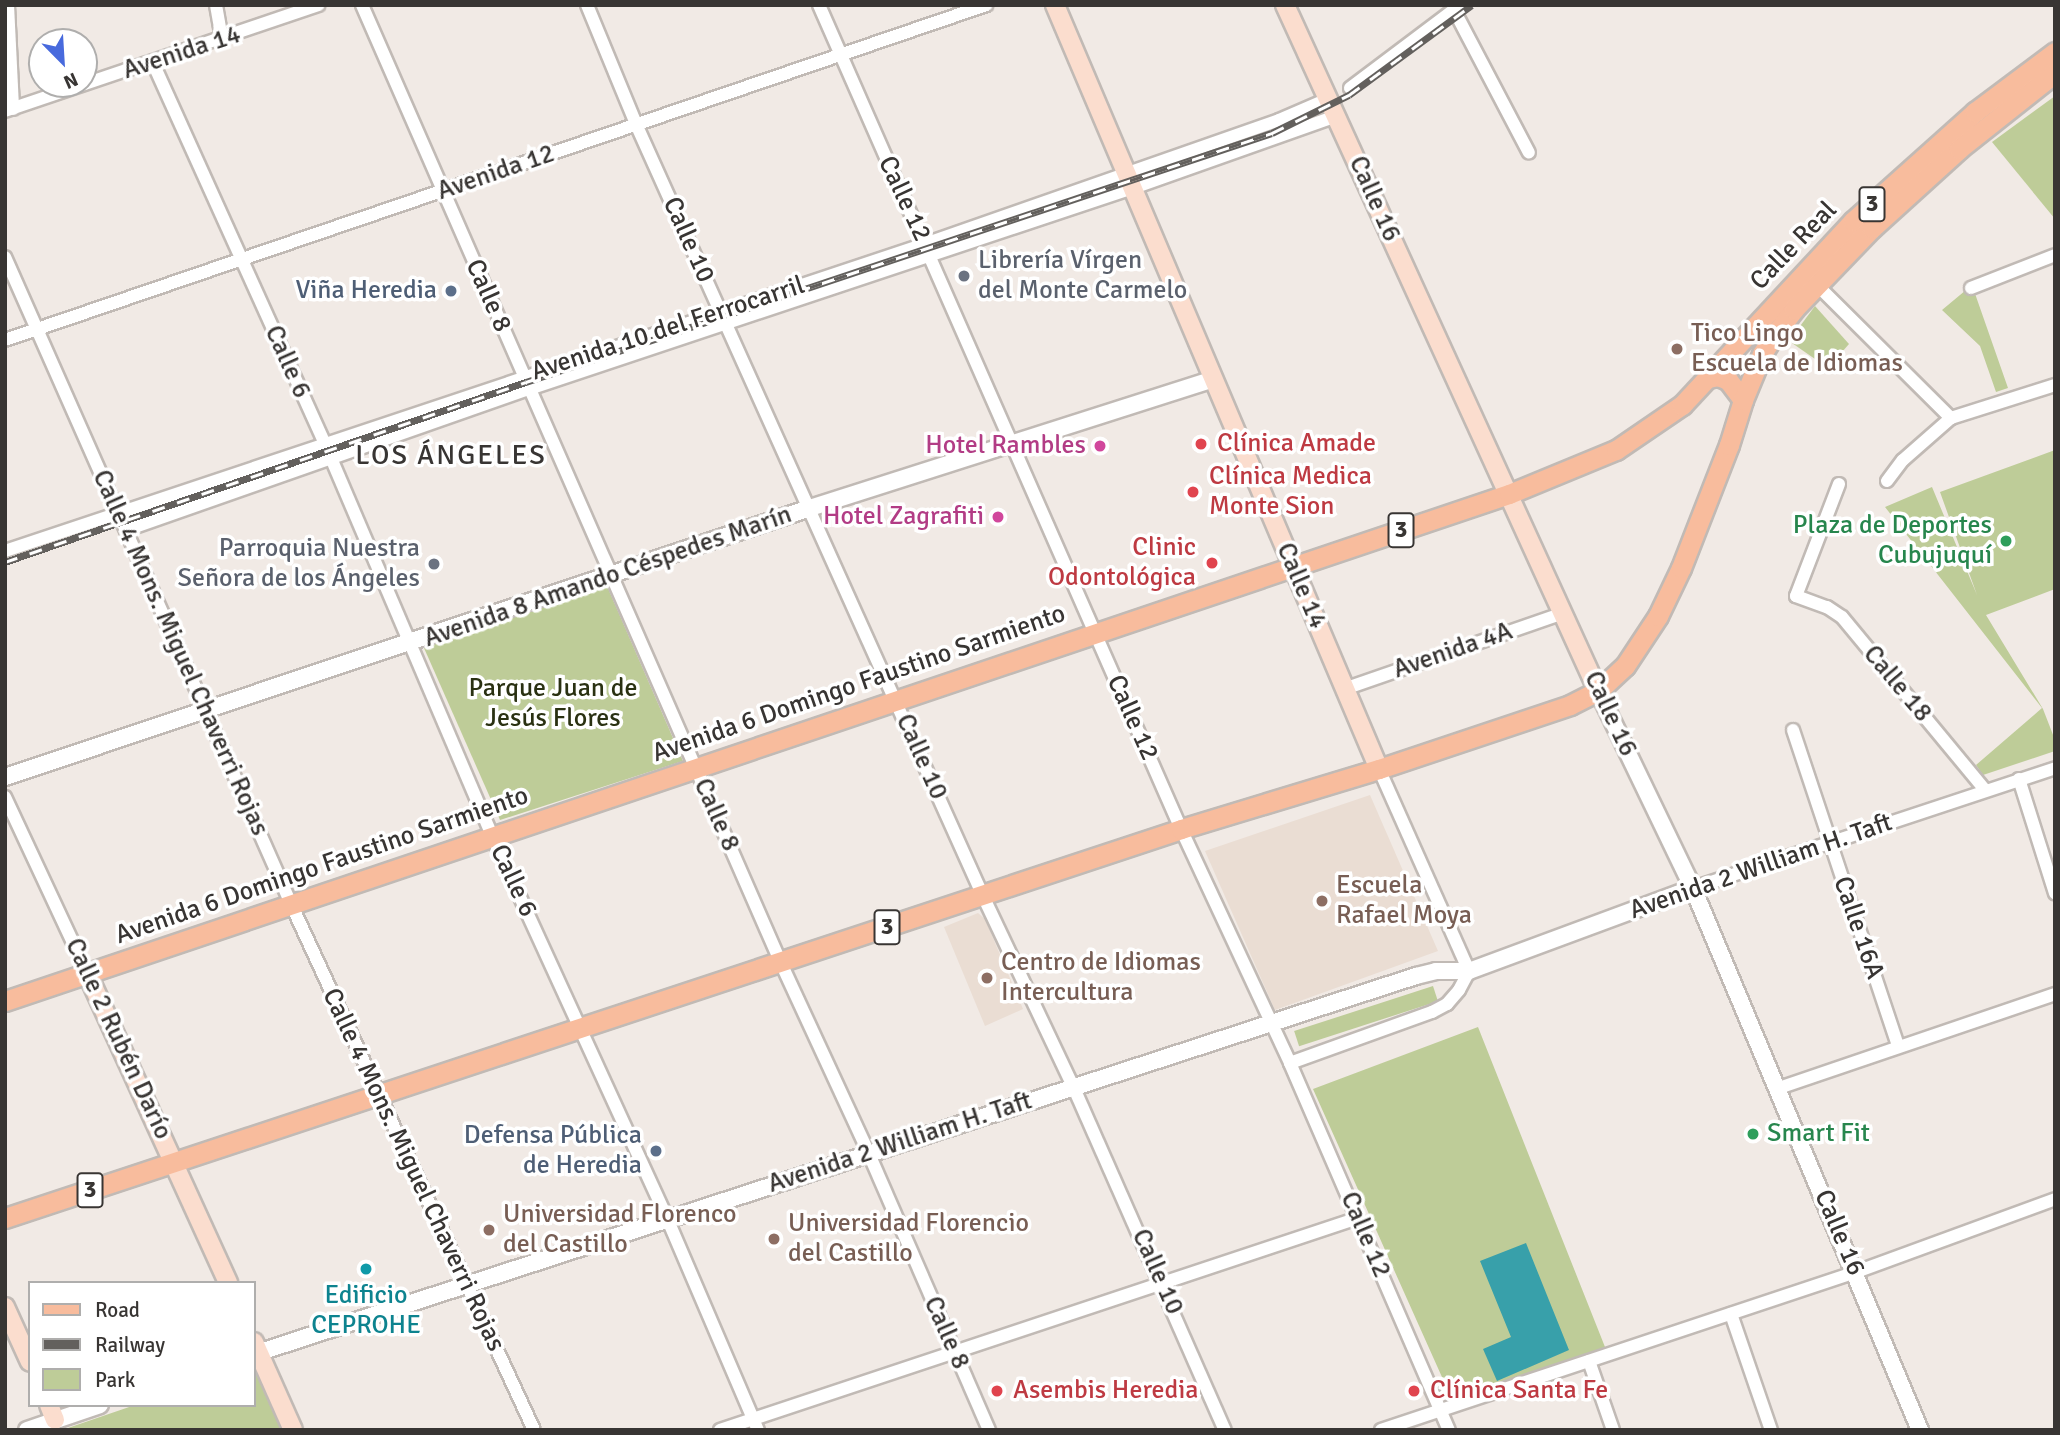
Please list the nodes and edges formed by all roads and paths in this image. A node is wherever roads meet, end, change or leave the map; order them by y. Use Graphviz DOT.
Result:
graph roads {
  1 [pos="8,5"];
  2 [pos="216,5"];
  3 [pos="319,5"];
  4 [pos="362,5"];
  5 [pos="587,5"];
  6 [pos="819,5"];
  7 [pos="986,5"];
  8 [pos="1055,5"];
  9 [pos="1285,5"];
  10 [pos="1457,7"];
  11 [pos="222,40"];
  12 [pos="2055,52"];
  13 [pos="839,53"];
  14 [pos="153,63"];
  15 [pos="2055,73"];
  16 [pos="1350,88"];
  17 [pos="1328,99"];
  18 [pos="9,110"];
  19 [pos="1336,116"];
  20 [pos="636,124"];
  21 [pos="1529,153"];
  22 [pos="1130,181"];
  23 [pos="442,192"];
  24 [pos="928,250"];
  25 [pos="2055,255"];
  26 [pos="5,257"];
  27 [pos="242,260"];
  28 [pos="1817,285"];
  29 [pos="1971,288"];
  30 [pos="721,311"];
  31 [pos="726,323"];
  32 [pos="37,329"];
  33 [pos="5,340"];
  34 [pos="1739,341"];
  35 [pos="1762,354"];
  36 [pos="1708,378"];
  37 [pos="1213,379"];
  38 [pos="526,383"];
  39 [pos="2055,385"];
  40 [pos="1743,400"];
  41 [pos="1951,418"];
  42 [pos="1012,443"];
  43 [pos="324,444"];
  44 [pos="331,458"];
  45 [pos="1887,481"];
  46 [pos="1839,484"];
  47 [pos="1509,494"];
  48 [pos="810,509"];
  49 [pos="119,514"];
  50 [pos="126,530"];
  51 [pos="5,551"];
  52 [pos="1293,567"];
  53 [pos="610,576"];
  54 [pos="1563,613"];
  55 [pos="1094,632"];
  56 [pos="410,644"];
  57 [pos="1344,689"];
  58 [pos="1598,691"];
  59 [pos="895,699"];
  60 [pos="206,712"];
  61 [pos="1793,730"];
  62 [pos="695,767"];
  63 [pos="2055,768"];
  64 [pos="1379,769"];
  65 [pos="5,778"];
  66 [pos="2019,779"];
  67 [pos="1985,790"];
  68 [pos="5,797"];
  69 [pos="1181,829"];
  70 [pos="492,836"];
  71 [pos="1828,843"];
  72 [pos="1693,888"];
  73 [pos="2055,893"];
  74 [pos="983,896"];
  75 [pos="290,904"];
  76 [pos="780,961"];
  77 [pos="1469,971"];
  78 [pos="87,973"];
  79 [pos="2055,994"];
  80 [pos="5,1001"];
  81 [pos="1271,1022"];
  82 [pos="582,1030"];
  83 [pos="1898,1046"];
  84 [pos="1290,1063"];
  85 [pos="1073,1086"];
  86 [pos="1779,1088"];
  87 [pos="379,1095"];
  88 [pos="869,1154"];
  89 [pos="174,1161"];
  90 [pos="2055,1199"];
  91 [pos="5,1218"];
  92 [pos="667,1218"];
  93 [pos="1358,1219"];
  94 [pos="1856,1272"];
  95 [pos="227,1281"];
  96 [pos="1162,1283"];
  97 [pos="466,1284"];
  98 [pos="5,1307"];
  99 [pos="1731,1314"];
  100 [pos="256,1350"];
  101 [pos="256,1352"];
  102 [pos="954,1352"];
  103 [pos="28,1359"];
  104 [pos="1589,1361"];
  105 [pos="88,1407"];
  106 [pos="1441,1410"];
  107 [pos="52,1413"];
  108 [pos="756,1424"];
  109 [pos="27,1430"];
  110 [pos="293,1430"];
  111 [pos="534,1430"];
  112 [pos="720,1430"];
  113 [pos="989,1430"];
  114 [pos="1225,1430"];
  115 [pos="1381,1430"];
  116 [pos="1449,1430"];
  117 [pos="1613,1430"];
  118 [pos="1771,1430"];
  119 [pos="1920,1430"];
  1 -- 18 [label="street"];
  2 -- 11 [label="street"];
  3 -- 11 [label="street, Avenida 14"];
  4 -- 23 [label="street, Calle 8"];
  5 -- 20 [label="street, Calle 10"];
  6 -- 13 [label="street, Calle 12"];
  7 -- 13 [label="street, Avenida 12"];
  8 -- 22 [label="main road, Calle 14"];
  9 -- 17 [label="main road, Calle 16"];
  10 -- 16 [label="street"];
  10 -- 21 [label="street"];
  11 -- 14 [label="street, Avenida 14"];
  12 -- 34 [label="main road, Calle Real / 3"];
  13 -- 20 [label="street, Avenida 12"];
  13 -- 24 [label="street, Calle 12"];
  14 -- 18 [label="street, Avenida 14"];
  14 -- 27 [label="street, Calle 6"];
  15 -- 28 [label="main road, Calle Real / 3"];
  17 -- 19 [label="main road, Calle 16"];
  17 -- 22 [label="street, Avenida 10 del Ferrocarril"];
  19 -- 22 [label="street, Avenida 10 del Ferrocarril"];
  19 -- 47 [label="main road, Calle 16"];
  20 -- 23 [label="street, Avenida 12"];
  20 -- 30 [label="street, Calle 10"];
  22 -- 24 [label="street, Avenida 10 del Ferrocarril"];
  22 -- 37 [label="main road, Calle 14"];
  23 -- 27 [label="street, Avenida 12"];
  23 -- 38 [label="street, Calle 8"];
  24 -- 30 [label="street, Avenida 10 del Ferrocarril"];
  24 -- 31 [label="street, Avenida 10 del Ferrocarril"];
  24 -- 42 [label="street, Calle 12"];
  25 -- 29 [label="street"];
  26 -- 32 [label="street, Calle 4 Mons. Miguel Chaverri Rojas"];
  27 -- 32 [label="street, Avenida 12"];
  27 -- 43 [label="street, Calle 6"];
  28 -- 35 [label="main road, Calle Real / 3"];
  28 -- 41 [label="street"];
  30 -- 31 [label="street, Calle 10"];
  30 -- 38 [label="street, Avenida 10 del Ferrocarril"];
  31 -- 38 [label="street, Avenida 10 del Ferrocarril"];
  31 -- 48 [label="street, Calle 10"];
  32 -- 33 [label="street, Avenida 12"];
  32 -- 49 [label="street, Calle 4 Mons. Miguel Chaverri Rojas"];
  34 -- 35 [label="main road"];
  34 -- 36 [label="main road, Calle Real / 3"];
  35 -- 40 [label="main road, Calle Real / 3"];
  36 -- 40 [label="main road"];
  36 -- 47 [label="main road, Avenida 6 Domingo Faustino Sarmiento / 3"];
  37 -- 42 [label="street, Avenida 8 Amando Céspedes Marín"];
  37 -- 52 [label="main road, Calle 14"];
  38 -- 43 [label="street, Avenida 10 del Ferrocarril"];
  38 -- 44 [label="street, Avenida 10 del Ferrocarril"];
  38 -- 53 [label="street, Calle 8"];
  39 -- 41 [label="street"];
  40 -- 58 [label="main road, 3"];
  41 -- 45 [label="street"];
  42 -- 48 [label="street, Avenida 8 Amando Céspedes Marín"];
  42 -- 55 [label="street, Calle 12"];
  43 -- 44 [label="street, Calle 6"];
  43 -- 49 [label="street, Avenida 10 del Ferrocarril"];
  44 -- 50 [label="street, Avenida 10 del Ferrocarril"];
  44 -- 56 [label="street, Calle 6"];
  46 -- 67 [label="street, Calle 18"];
  47 -- 52 [label="main road, Avenida 6 Domingo Faustino Sarmiento / 3"];
  47 -- 54 [label="main road, Calle 16"];
  48 -- 53 [label="street, Avenida 8 Amando Céspedes Marín"];
  48 -- 59 [label="street, Calle 10"];
  49 -- 50 [label="street, Calle 4 Mons. Miguel Chaverri Rojas"];
  49 -- 51 [label="street, Avenida 10 del Ferrocarril"];
  50 -- 60 [label="street, Calle 4 Mons. Miguel Chaverri Rojas"];
  52 -- 55 [label="main road, Avenida 6 Domingo Faustino Sarmiento"];
  52 -- 57 [label="main road, Calle 14"];
  53 -- 56 [label="street, Avenida 8 Amando Céspedes Marín"];
  53 -- 62 [label="street, Calle 8"];
  54 -- 57 [label="street, Avenida 4A"];
  54 -- 58 [label="main road, Calle 16"];
  55 -- 59 [label="main road, Avenida 6 Domingo Faustino Sarmiento"];
  55 -- 69 [label="street, Calle 12"];
  56 -- 60 [label="street, Avenida 8 Amando Céspedes Marín"];
  56 -- 70 [label="street, Calle 6"];
  57 -- 64 [label="main road, Calle 14"];
  58 -- 64 [label="main road, 3"];
  58 -- 72 [label="street, Calle 16"];
  59 -- 62 [label="main road, Avenida 6 Domingo Faustino Sarmiento"];
  59 -- 74 [label="street, Calle 10"];
  60 -- 65 [label="street, Avenida 8 Amando Céspedes Marín"];
  60 -- 75 [label="street, Calle 4 Mons. Miguel Chaverri Rojas"];
  61 -- 71 [label="street, Calle 16A"];
  62 -- 70 [label="main road, Avenida 6 Domingo Faustino Sarmiento"];
  62 -- 76 [label="street, Calle 8"];
  63 -- 66 [label="street, Avenida 2 William H. Taft"];
  64 -- 69 [label="main road, 3"];
  64 -- 77 [label="street, Calle 14"];
  66 -- 67 [label="street, Avenida 2 William H. Taft"];
  66 -- 73 [label="street"];
  67 -- 71 [label="street, Avenida 2 William H. Taft"];
  68 -- 78 [label="street, Calle 2 Rubén Darío"];
  69 -- 74 [label="main road, 3"];
  69 -- 81 [label="street, Calle 12"];
  70 -- 75 [label="main road, Avenida 6 Domingo Faustino Sarmiento"];
  70 -- 82 [label="street, Calle 6"];
  71 -- 72 [label="street, Avenida 2 William H. Taft"];
  71 -- 83 [label="street, Calle 16A"];
  72 -- 77 [label="street, Avenida 2 William H. Taft"];
  72 -- 86 [label="street, Calle 16"];
  74 -- 76 [label="main road, 3"];
  74 -- 85 [label="street, Calle 10"];
  75 -- 78 [label="main road, Avenida 6 Domingo Faustino Sarmiento"];
  75 -- 87 [label="street, Calle 4 Mons. Miguel Chaverri Rojas"];
  76 -- 82 [label="main road, 3"];
  76 -- 88 [label="street, Calle 8"];
  77 -- 81 [label="street, Avenida 2 William H. Taft"];
  77 -- 84 [label="street"];
  78 -- 80 [label="main road, Avenida 6 Domingo Faustino Sarmiento"];
  78 -- 89 [label="main road, Calle 2 Rubén Darío"];
  79 -- 83 [label="street"];
  81 -- 84 [label="street, Calle 12"];
  81 -- 85 [label="street, Avenida 2 William H. Taft"];
  82 -- 87 [label="main road, 3"];
  82 -- 92 [label="street, Calle 6"];
  83 -- 86 [label="street"];
  84 -- 93 [label="street, Calle 12"];
  85 -- 88 [label="street, Avenida 2 William H. Taft"];
  85 -- 96 [label="street, Calle 10"];
  86 -- 94 [label="street, Calle 16"];
  87 -- 89 [label="main road, 3"];
  87 -- 97 [label="street, Calle 4 Mons. Miguel Chaverri Rojas"];
  88 -- 92 [label="street, Avenida 2 William H. Taft"];
  88 -- 102 [label="street, Calle 8"];
  89 -- 91 [label="main road, 3"];
  89 -- 95 [label="main road, Calle 2 Rubén Darío"];
  90 -- 94 [label="street"];
  92 -- 97 [label="street, Avenida 2 William H. Taft"];
  92 -- 108 [label="street, Calle 6"];
  93 -- 96 [label="street"];
  93 -- 106 [label="street, Calle 12"];
  94 -- 99 [label="street"];
  94 -- 119 [label="street, Calle 16"];
  96 -- 102 [label="street"];
  96 -- 114 [label="street, Calle 10"];
  97 -- 100 [label="street, Avenida 2 William H. Taft"];
  97 -- 111 [label="street, Calle 4 Mons. Miguel Chaverri Rojas"];
  98 -- 103 [label="main road"];
  99 -- 104 [label="street"];
  99 -- 118 [label="street"];
  101 -- 110 [label="main road"];
  102 -- 108 [label="street"];
  102 -- 113 [label="street, Calle 8"];
  104 -- 106 [label="street"];
  104 -- 117 [label="street"];
  105 -- 107 [label="street"];
  106 -- 115 [label="street"];
  106 -- 116 [label="street, Calle 12"];
  107 -- 109 [label="street"];
  108 -- 112 [label="street"];
}
